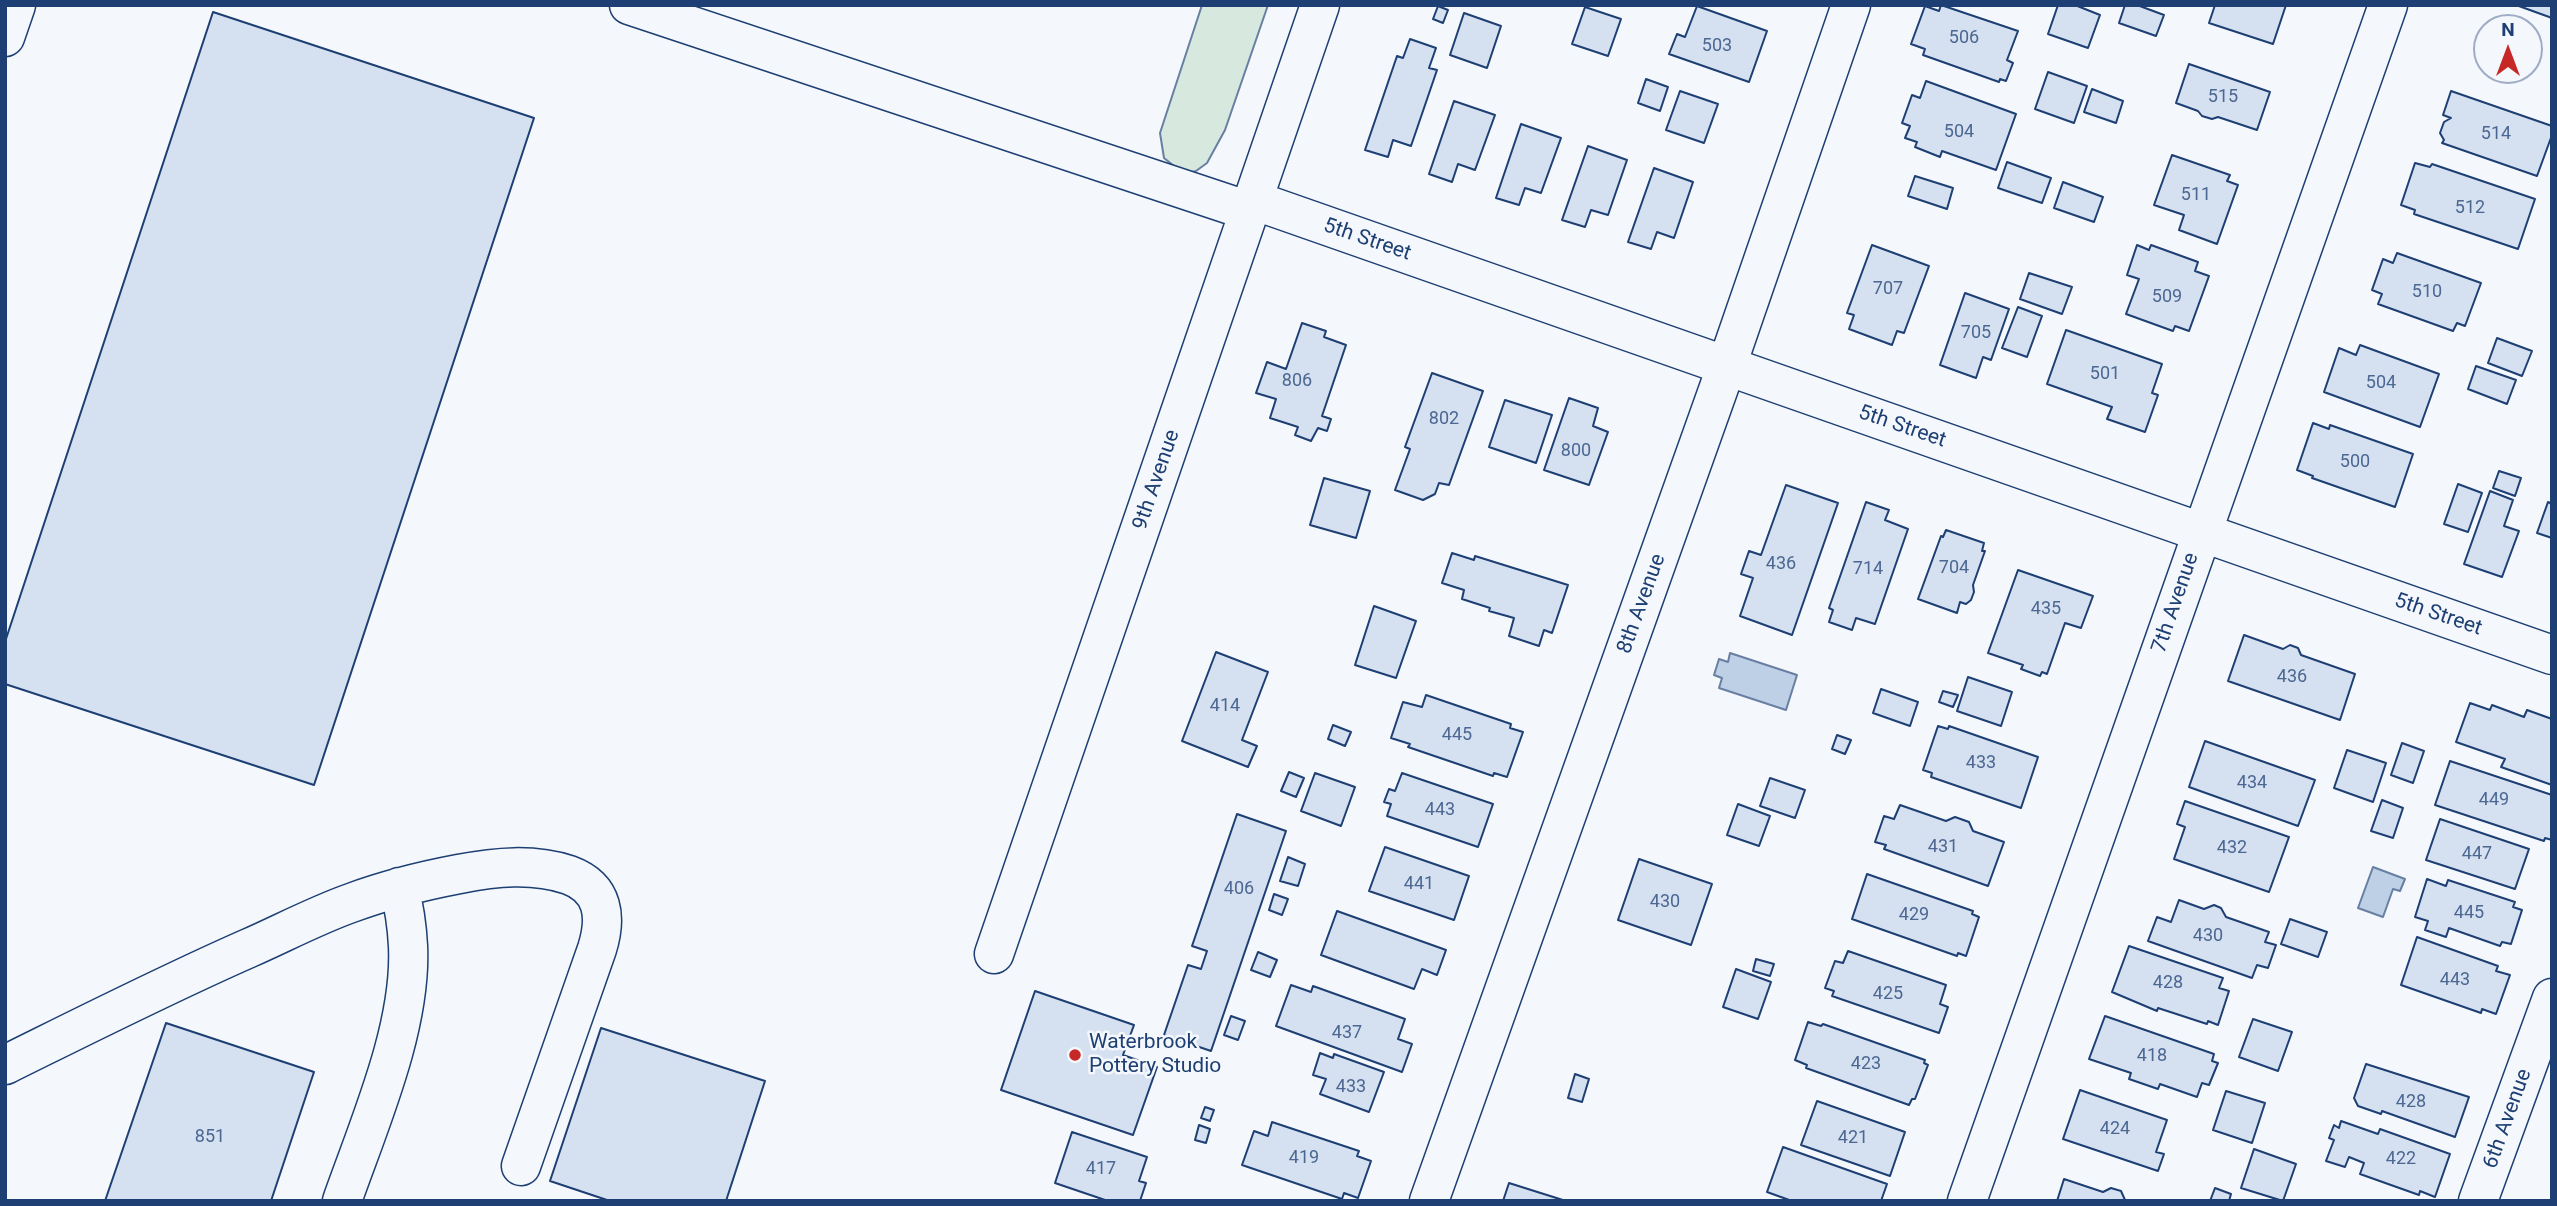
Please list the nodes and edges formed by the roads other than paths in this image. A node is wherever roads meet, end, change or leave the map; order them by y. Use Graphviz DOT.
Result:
graph roads {
  1 [pos="16,5"];
  2 [pos="629,5"];
  3 [pos="1321,5"];
  4 [pos="1851,5"];
  5 [pos="2388,5"];
  6 [pos="5,37"];
  7 [pos="1251,205"];
  8 [pos="1727,365"];
  9 [pos="2201,532"];
  10 [pos="2552,654"];
  11 [pos="400,887"];
  12 [pos="994,954"];
  13 [pos="2552,998"];
  14 [pos="5,1065"];
  15 [pos="521,1166"];
  16 [pos="342,1201"];
  17 [pos="1429,1201"];
  18 [pos="1967,1201"];
  19 [pos="2478,1201"];
  1 -- 6 [label="street"];
  2 -- 7 [label="street, 5th Street"];
  3 -- 7 [label="street, 9th Avenue"];
  4 -- 8 [label="street, 8th Avenue"];
  5 -- 9 [label="street, 7th Avenue"];
  7 -- 8 [label="street, 5th Street"];
  7 -- 12 [label="street, 9th Avenue"];
  8 -- 9 [label="street, 5th Street"];
  8 -- 17 [label="street, 8th Avenue"];
  9 -- 10 [label="street, 5th Street"];
  9 -- 18 [label="street, 7th Avenue"];
  11 -- 14 [label="street"];
  11 -- 15 [label="street"];
  11 -- 16 [label="street"];
  13 -- 19 [label="street, 6th Avenue"];
}
